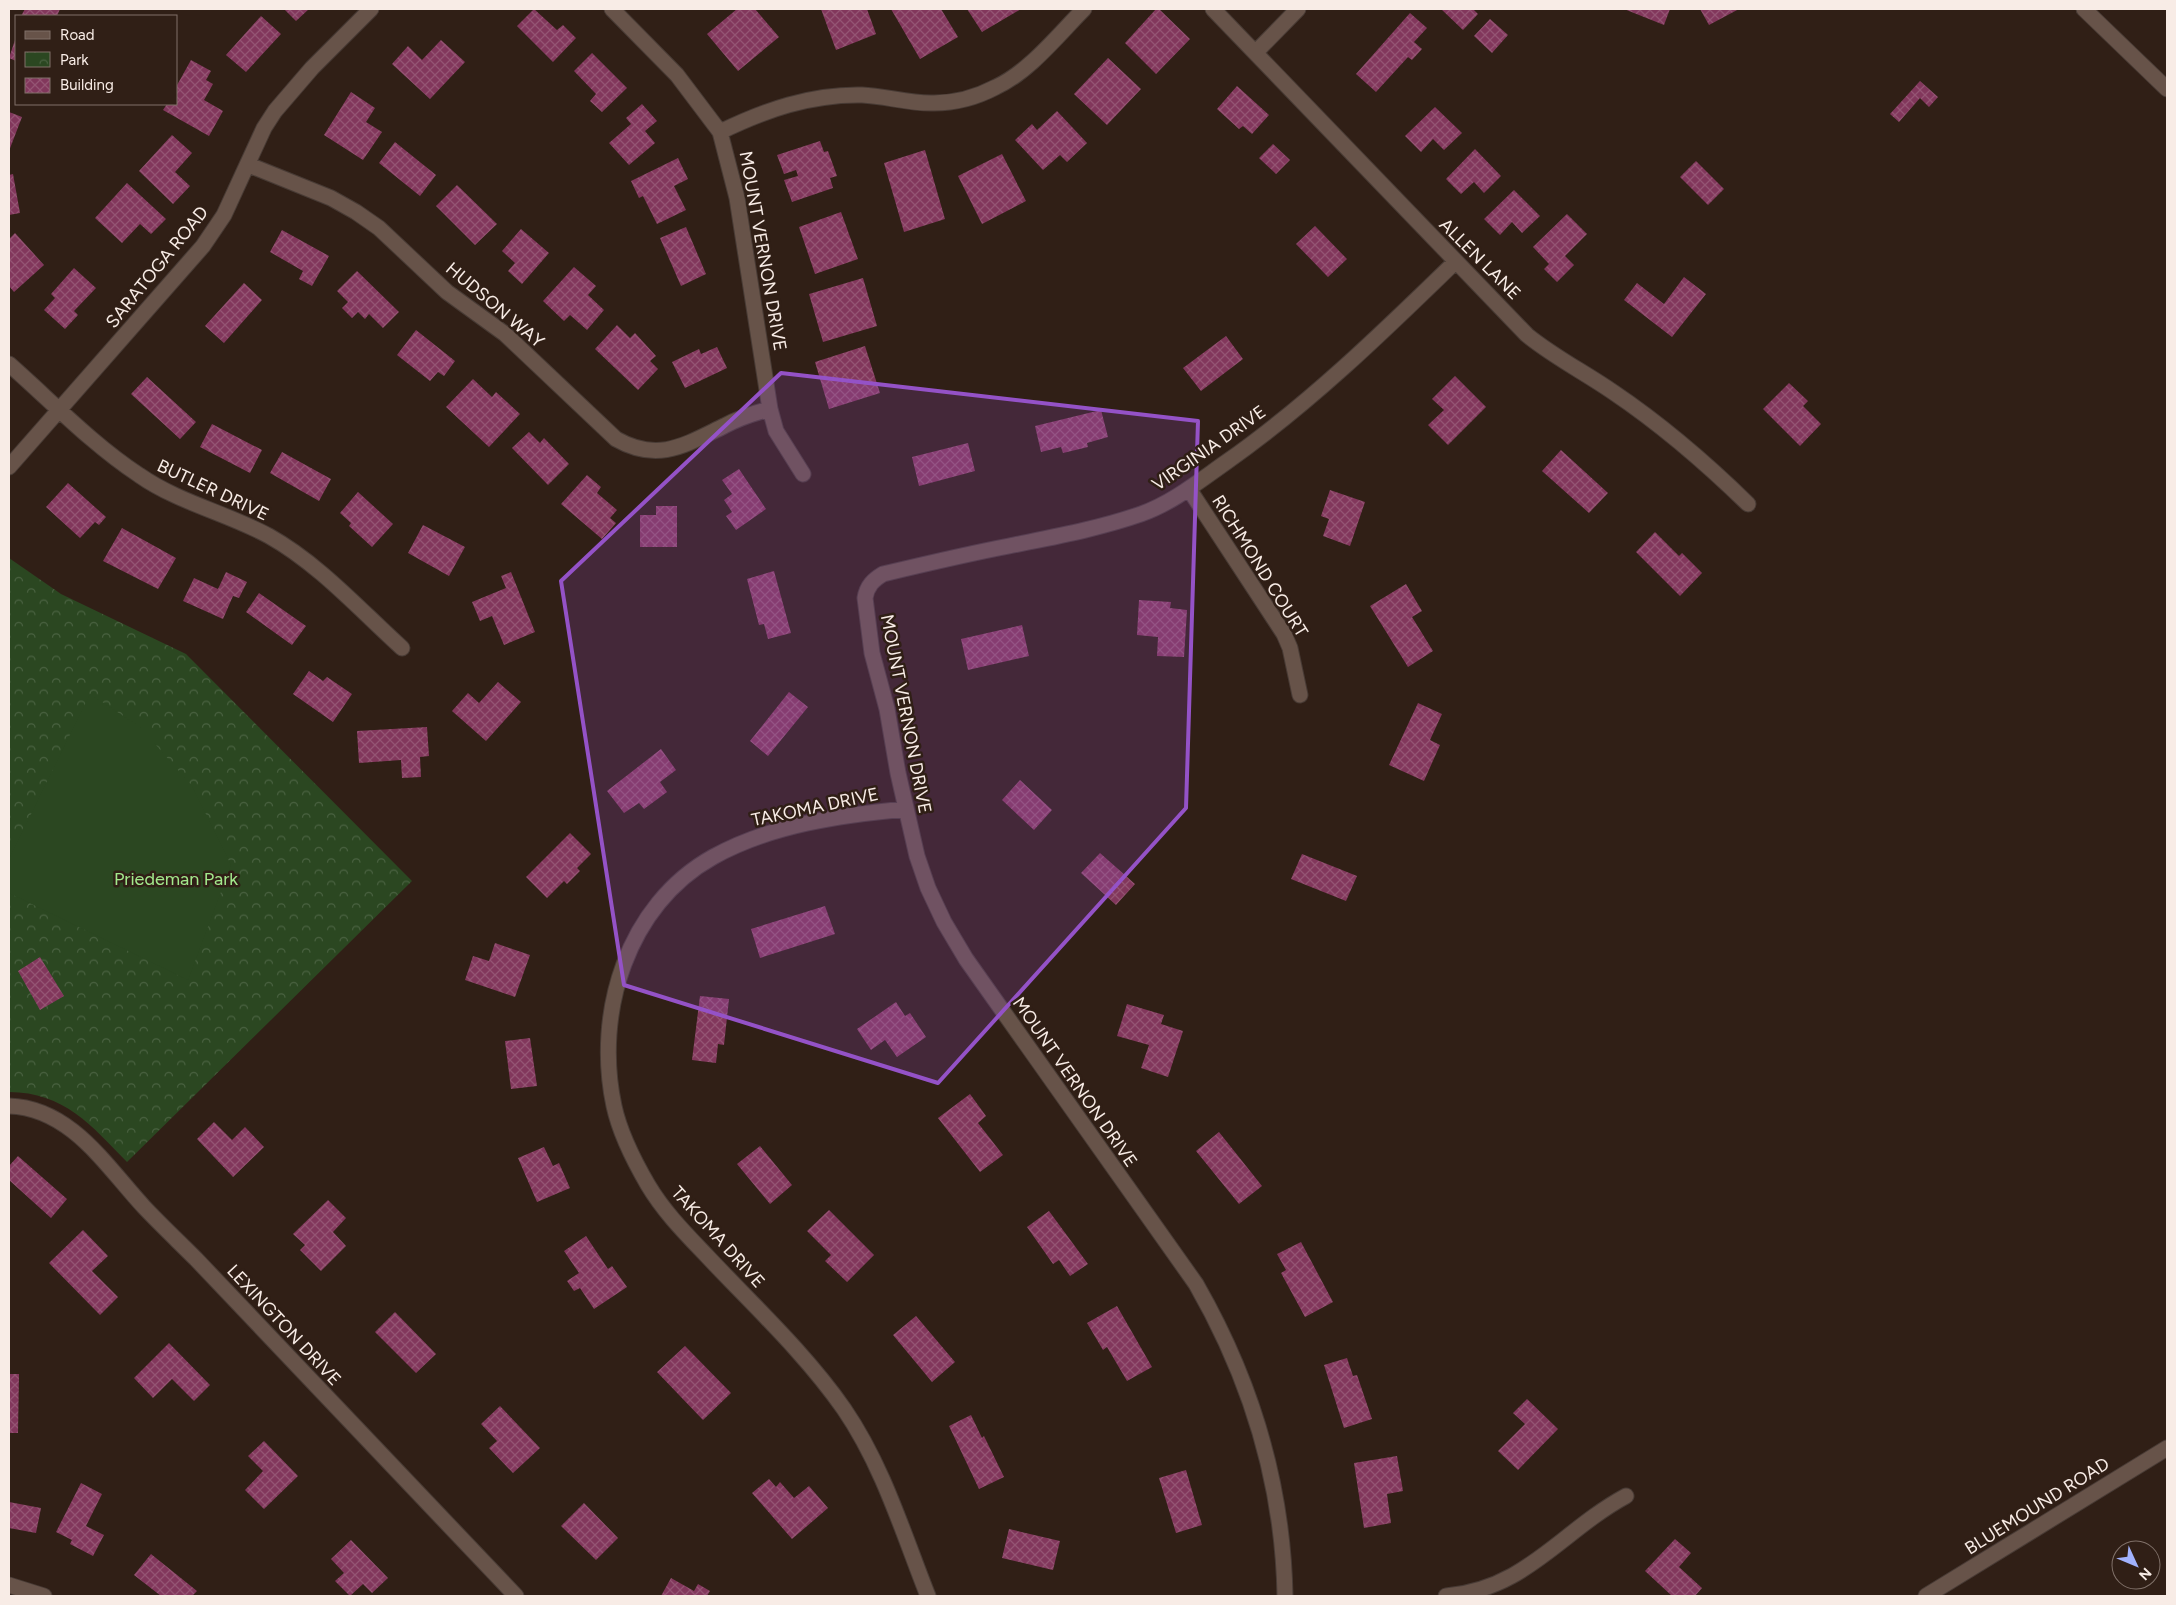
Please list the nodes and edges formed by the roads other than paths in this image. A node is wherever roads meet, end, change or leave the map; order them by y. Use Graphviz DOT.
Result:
graph roads {
  1 [pos="371,9"];
  2 [pos="612,9"];
  3 [pos="1084,9"];
  4 [pos="1213,9"];
  5 [pos="1298,9"];
  6 [pos="2084,9"];
  7 [pos="1256,52"];
  8 [pos="2167,88"];
  9 [pos="720,132"];
  10 [pos="249,165"];
  11 [pos="1455,262"];
  12 [pos="9,364"];
  13 [pos="59,408"];
  14 [pos="770,409"];
  15 [pos="9,467"];
  16 [pos="803,474"];
  17 [pos="1189,489"];
  18 [pos="1748,504"];
  19 [pos="874,580"];
  20 [pos="402,648"];
  21 [pos="1300,695"];
  22 [pos="906,808"];
  23 [pos="9,1106"];
  24 [pos="2167,1448"];
  25 [pos="1626,1496"];
  26 [pos="9,1586"];
  27 [pos="44,1596"];
  28 [pos="516,1596"];
  29 [pos="928,1596"];
  30 [pos="1285,1596"];
  31 [pos="1446,1596"];
  32 [pos="1926,1596"];
  1 -- 10 [label="street, SARATOGA ROAD"];
  2 -- 9 [label="street, MOUNT VERNON DRIVE"];
  3 -- 9 [label="street"];
  4 -- 7 [label="street, ALLEN LANE"];
  5 -- 7 [label="street"];
  6 -- 8 [label="street"];
  7 -- 11 [label="street, ALLEN LANE"];
  9 -- 14 [label="street, MOUNT VERNON DRIVE"];
  10 -- 13 [label="street, SARATOGA ROAD"];
  10 -- 14 [label="street, HUDSON WAY"];
  11 -- 17 [label="street, VIRGINIA DRIVE"];
  11 -- 18 [label="street, ALLEN LANE"];
  12 -- 13 [label="street, BUTLER DRIVE"];
  13 -- 15 [label="street, SARATOGA ROAD"];
  13 -- 20 [label="street, BUTLER DRIVE"];
  14 -- 16 [label="street, MOUNT VERNON DRIVE"];
  17 -- 19 [label="street, VIRGINIA DRIVE"];
  17 -- 21 [label="street, RICHMOND COURT"];
  19 -- 22 [label="street, MOUNT VERNON DRIVE"];
  22 -- 29 [label="street, TAKOMA DRIVE"];
  22 -- 30 [label="street, MOUNT VERNON DRIVE"];
  23 -- 28 [label="street, LEXINGTON DRIVE"];
  24 -- 32 [label="street, BLUEMOUND ROAD"];
  25 -- 31 [label="street"];
  26 -- 27 [label="street"];
}
